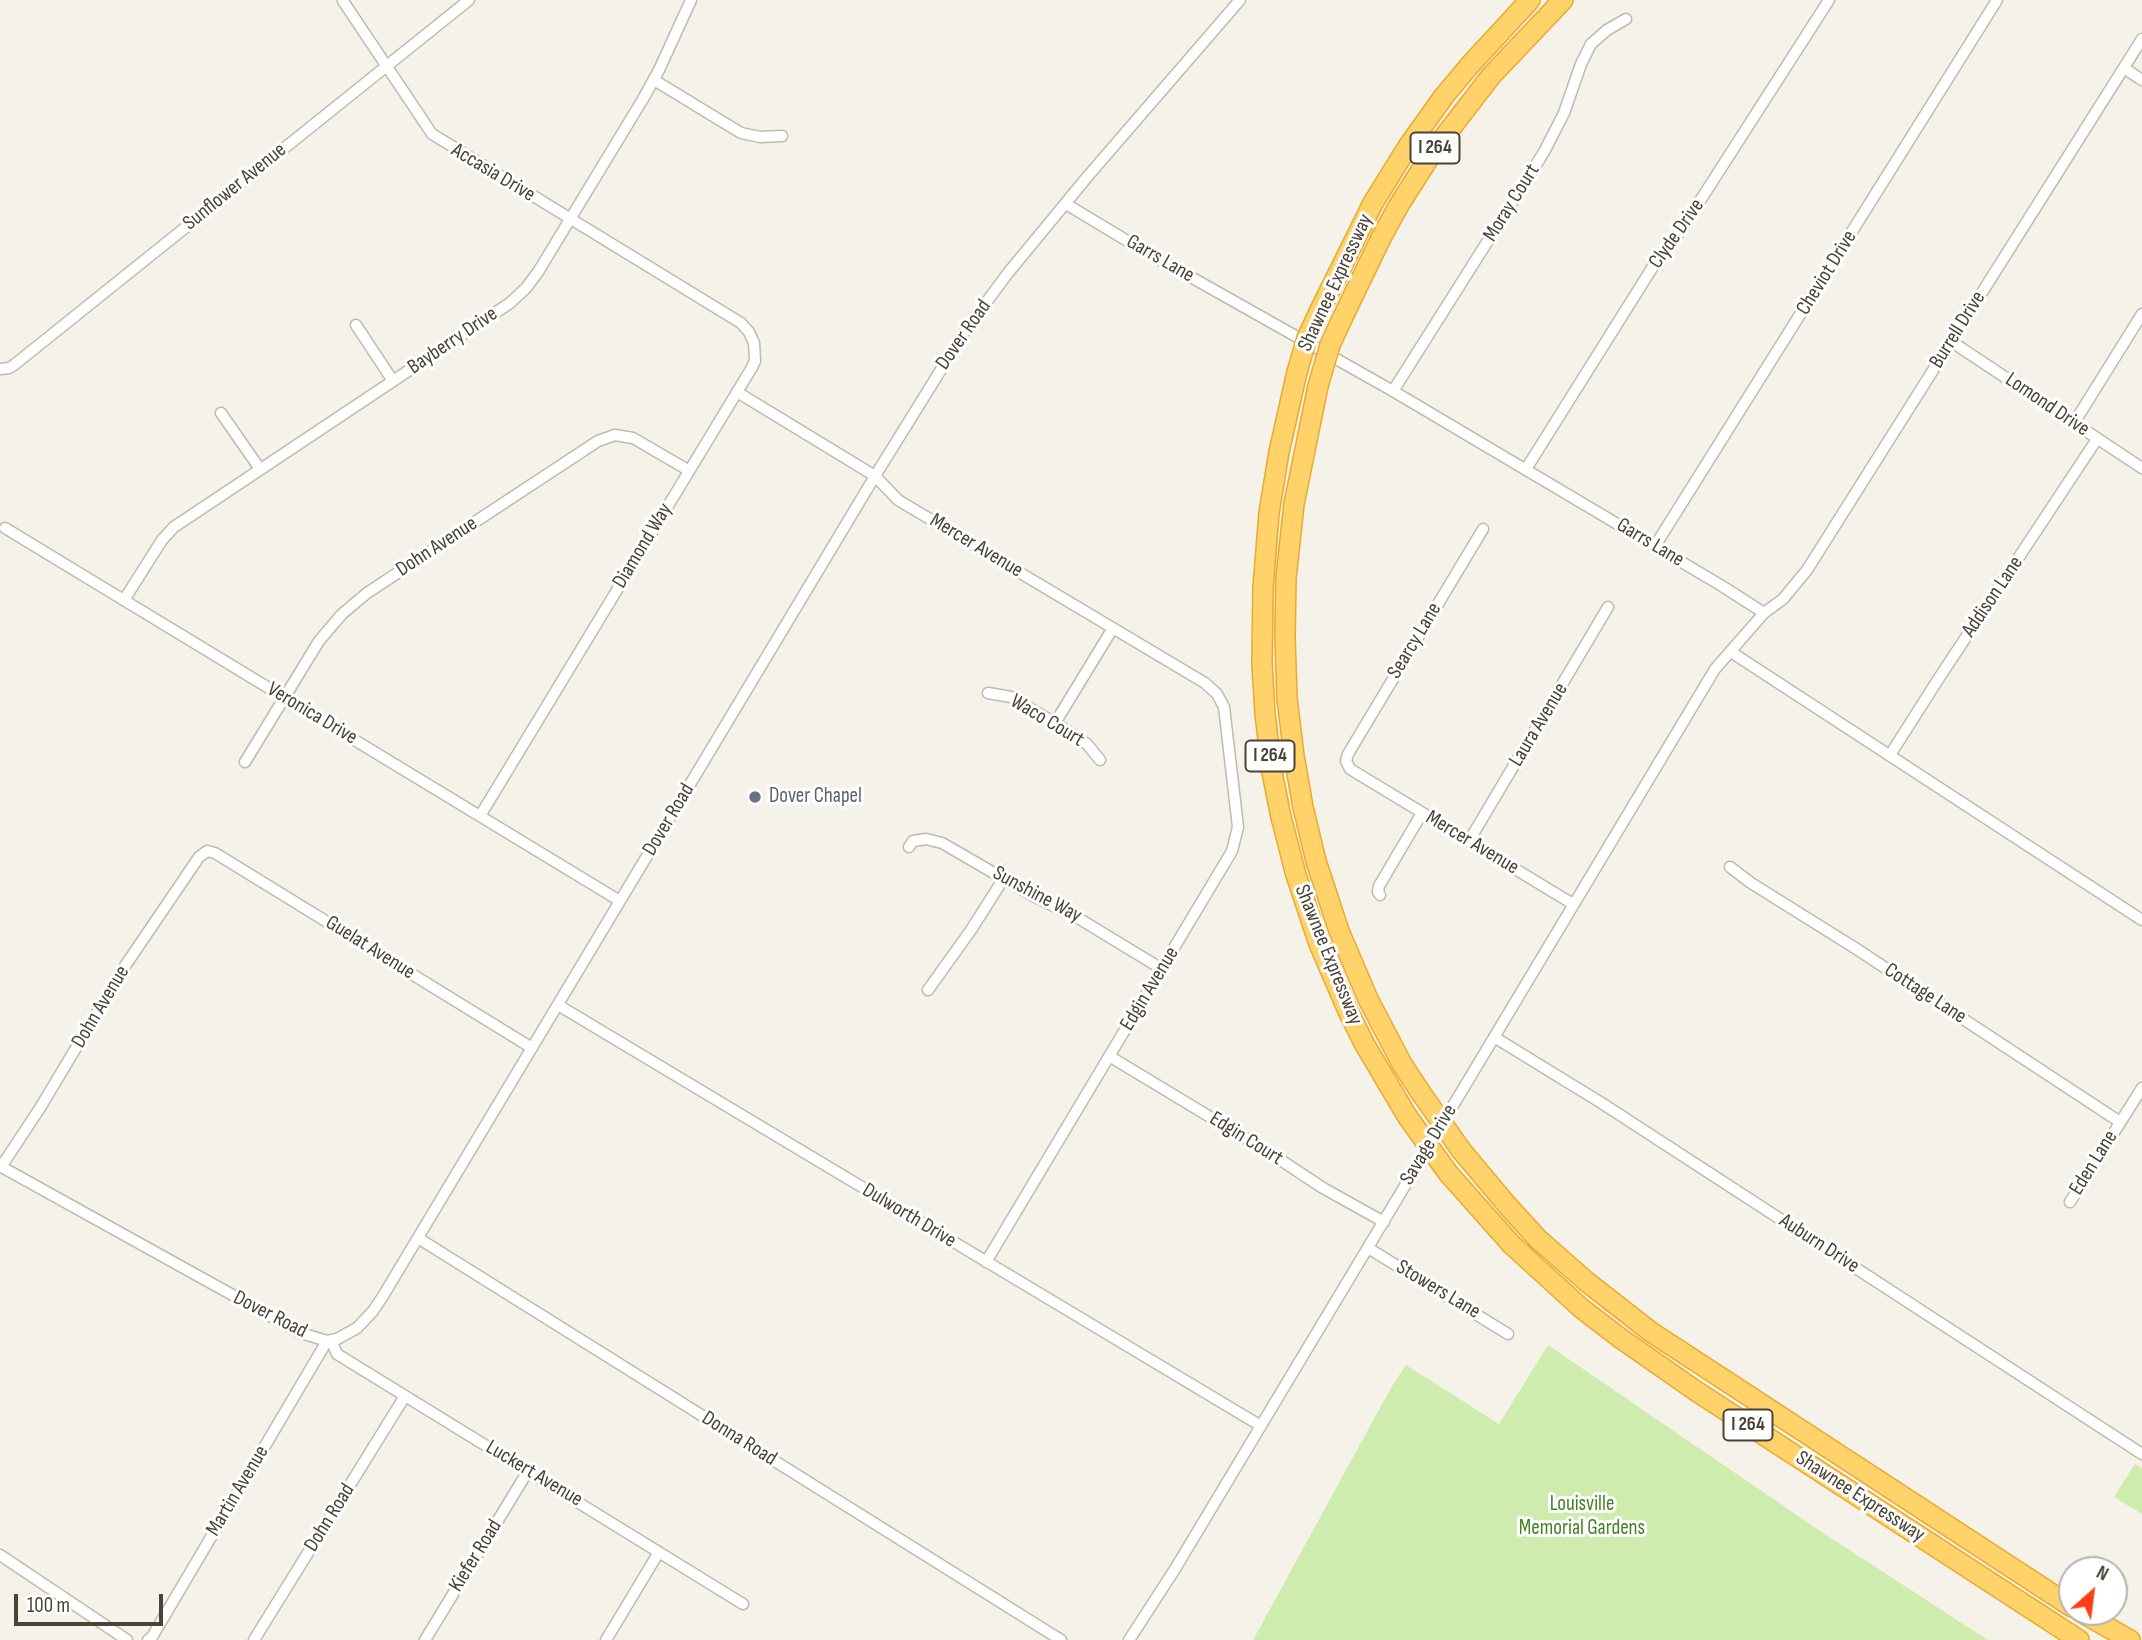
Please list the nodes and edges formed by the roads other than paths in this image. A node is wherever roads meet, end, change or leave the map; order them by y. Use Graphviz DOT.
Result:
graph roads {
  1 [pos="469,0"];
  2 [pos="691,0"];
  3 [pos="1240,0"];
  4 [pos="1530,0"];
  5 [pos="1563,0"];
  6 [pos="1829,0"];
  7 [pos="1997,0"];
  8 [pos="343,1"];
  9 [pos="1626,19"];
  10 [pos="2142,39"];
  11 [pos="387,66"];
  12 [pos="2124,68"];
  13 [pos="654,80"];
  14 [pos="2142,80"];
  15 [pos="782,136"];
  16 [pos="1066,204"];
  17 [pos="570,220"];
  18 [pos="692,293"];
  19 [pos="2142,314"];
  20 [pos="356,326"];
  21 [pos="1952,342"];
  22 [pos="0,369"];
  23 [pos="393,381"];
  24 [pos="1394,391"];
  25 [pos="737,392"];
  26 [pos="221,412"];
  27 [pos="2074,422"];
  28 [pos="2097,439"];
  29 [pos="2142,468"];
  30 [pos="260,469"];
  31 [pos="1526,469"];
  32 [pos="688,470"];
  33 [pos="875,476"];
  34 [pos="5,528"];
  35 [pos="1483,529"];
  36 [pos="1655,546"];
  37 [pos="124,600"];
  38 [pos="1608,607"];
  39 [pos="1764,613"];
  40 [pos="1113,628"];
  41 [pos="1731,652"];
  42 [pos="988,692"];
  43 [pos="1219,696"];
  44 [pos="285,697"];
  45 [pos="1055,723"];
  46 [pos="1348,754"];
  47 [pos="1890,755"];
  48 [pos="1100,760"];
  49 [pos="246,762"];
  50 [pos="1422,813"];
  51 [pos="480,816"];
  52 [pos="1469,841"];
  53 [pos="909,846"];
  54 [pos="207,851"];
  55 [pos="1730,867"];
  56 [pos="1004,878"];
  57 [pos="1380,895"];
  58 [pos="620,901"];
  59 [pos="1573,904"];
  60 [pos="2142,920"];
  61 [pos="1162,969"];
  62 [pos="928,990"];
  63 [pos="558,1005"];
  64 [pos="1494,1037"];
  65 [pos="532,1048"];
  66 [pos="1110,1056"];
  67 [pos="2142,1088"];
  68 [pos="2120,1122"];
  69 [pos="0,1166"];
  70 [pos="2070,1202"];
  71 [pos="1384,1222"];
  72 [pos="418,1238"];
  73 [pos="1368,1248"];
  74 [pos="986,1262"];
  75 [pos="1508,1334"];
  76 [pos="329,1341"];
  77 [pos="405,1396"];
  78 [pos="1261,1426"];
  79 [pos="2142,1454"];
  80 [pos="528,1471"];
  81 [pos="659,1552"];
  82 [pos="0,1555"];
  83 [pos="2058,1597"];
  84 [pos="743,1604"];
  85 [pos="2106,1626"];
  86 [pos="127,1640"];
  87 [pos="148,1640"];
  88 [pos="254,1640"];
  89 [pos="425,1640"];
  90 [pos="606,1640"];
  91 [pos="1061,1640"];
  92 [pos="1129,1640"];
  93 [pos="2079,1640"];
  94 [pos="2130,1640"];
  1 -- 11 [label="street, Sunflower Avenue"];
  2 -- 13 [label="street, Bayberry Drive"];
  3 -- 16 [label="street, Dover Road"];
  4 -- 93 [label="highway, Shawnee Expressway / I 264, bridge"];
  5 -- 83 [label="highway, Shawnee Expressway / I 264, bridge"];
  6 -- 31 [label="street, Clyde Drive"];
  7 -- 36 [label="street, Cheviot Drive"];
  8 -- 11 [label="street, Accasia Drive"];
  9 -- 24 [label="street, Moray Court"];
  10 -- 12 [label="street, Burrell Drive"];
  11 -- 17 [label="street, Accasia Drive"];
  11 -- 22 [label="street, Sunflower Avenue"];
  12 -- 14 [label="street"];
  12 -- 21 [label="street, Burrell Drive"];
  13 -- 15 [label="street"];
  13 -- 17 [label="street, Bayberry Drive"];
  16 -- 24 [label="street, Garrs Lane"];
  16 -- 33 [label="street, Dover Road"];
  17 -- 18 [label="street, Accasia Drive"];
  17 -- 23 [label="street, Bayberry Drive"];
  18 -- 25 [label="street, Diamond Way"];
  19 -- 27 [label="street"];
  20 -- 23 [label="street"];
  21 -- 27 [label="street, Lomond Drive"];
  21 -- 39 [label="street, Burrell Drive"];
  23 -- 30 [label="street, Bayberry Drive"];
  24 -- 31 [label="street, Garrs Lane"];
  25 -- 32 [label="street, Diamond Way"];
  25 -- 33 [label="street, Mercer Avenue"];
  26 -- 30 [label="street"];
  27 -- 28 [label="street, Lomond Drive"];
  28 -- 29 [label="street, Lomond Drive"];
  28 -- 47 [label="street, Addison Lane"];
  30 -- 37 [label="street, Bayberry Drive"];
  31 -- 36 [label="street, Garrs Lane"];
  32 -- 44 [label="street, Dohn Avenue"];
  32 -- 51 [label="street, Diamond Way"];
  33 -- 40 [label="street, Mercer Avenue"];
  33 -- 58 [label="street, Dover Road"];
  34 -- 37 [label="street, Veronica Drive"];
  35 -- 46 [label="street, Searcy Lane"];
  36 -- 39 [label="street, Garrs Lane"];
  37 -- 44 [label="street, Veronica Drive"];
  38 -- 52 [label="street, Laura Avenue"];
  39 -- 41 [label="street"];
  40 -- 43 [label="street, Mercer Avenue"];
  40 -- 45 [label="street"];
  41 -- 47 [label="street"];
  41 -- 59 [label="street, Savage Drive"];
  42 -- 45 [label="street, Waco Court"];
  43 -- 61 [label="street, Edgin Avenue"];
  44 -- 49 [label="street, Dohn Avenue"];
  44 -- 51 [label="street, Veronica Drive"];
  45 -- 48 [label="street, Waco Court"];
  46 -- 50 [label="street, Mercer Avenue"];
  47 -- 60 [label="street"];
  50 -- 52 [label="street, Mercer Avenue"];
  50 -- 57 [label="street"];
  51 -- 58 [label="street, Veronica Drive"];
  52 -- 59 [label="street, Mercer Avenue"];
  53 -- 56 [label="street, Sunshine Way"];
  54 -- 65 [label="street, Guelat Avenue"];
  54 -- 69 [label="street, Dohn Avenue"];
  55 -- 68 [label="street, Cottage Lane"];
  56 -- 61 [label="street, Sunshine Way"];
  56 -- 62 [label="street"];
  58 -- 63 [label="street, Dover Road"];
  59 -- 64 [label="street, Savage Drive"];
  61 -- 66 [label="street, Edgin Avenue"];
  63 -- 65 [label="street, Dover Road"];
  63 -- 74 [label="street, Dulworth Drive"];
  64 -- 71 [label="street, Savage Drive"];
  64 -- 79 [label="street, Auburn Drive"];
  65 -- 72 [label="street, Dover Road"];
  66 -- 71 [label="street, Edgin Court"];
  66 -- 74 [label="street, Edgin Avenue"];
  67 -- 68 [label="street, Eden Lane"];
  68 -- 70 [label="street, Eden Lane"];
  69 -- 76 [label="street, Dover Road"];
  71 -- 73 [label="street, Savage Drive"];
  72 -- 76 [label="street, Dover Road"];
  72 -- 91 [label="street, Donna Road"];
  73 -- 75 [label="street, Stowers Lane"];
  73 -- 78 [label="street, Savage Drive"];
  74 -- 78 [label="street, Dulworth Drive"];
  76 -- 77 [label="street, Luckert Avenue"];
  76 -- 87 [label="street, Martin Avenue"];
  77 -- 80 [label="street, Luckert Avenue"];
  77 -- 88 [label="street, Dohn Road"];
  78 -- 92 [label="street, Savage Drive"];
  80 -- 81 [label="street, Luckert Avenue"];
  80 -- 89 [label="street, Kiefer Road"];
  81 -- 84 [label="street, Luckert Avenue"];
  81 -- 90 [label="street"];
  82 -- 86 [label="street"];
  85 -- 94 [label="highway"];
}
